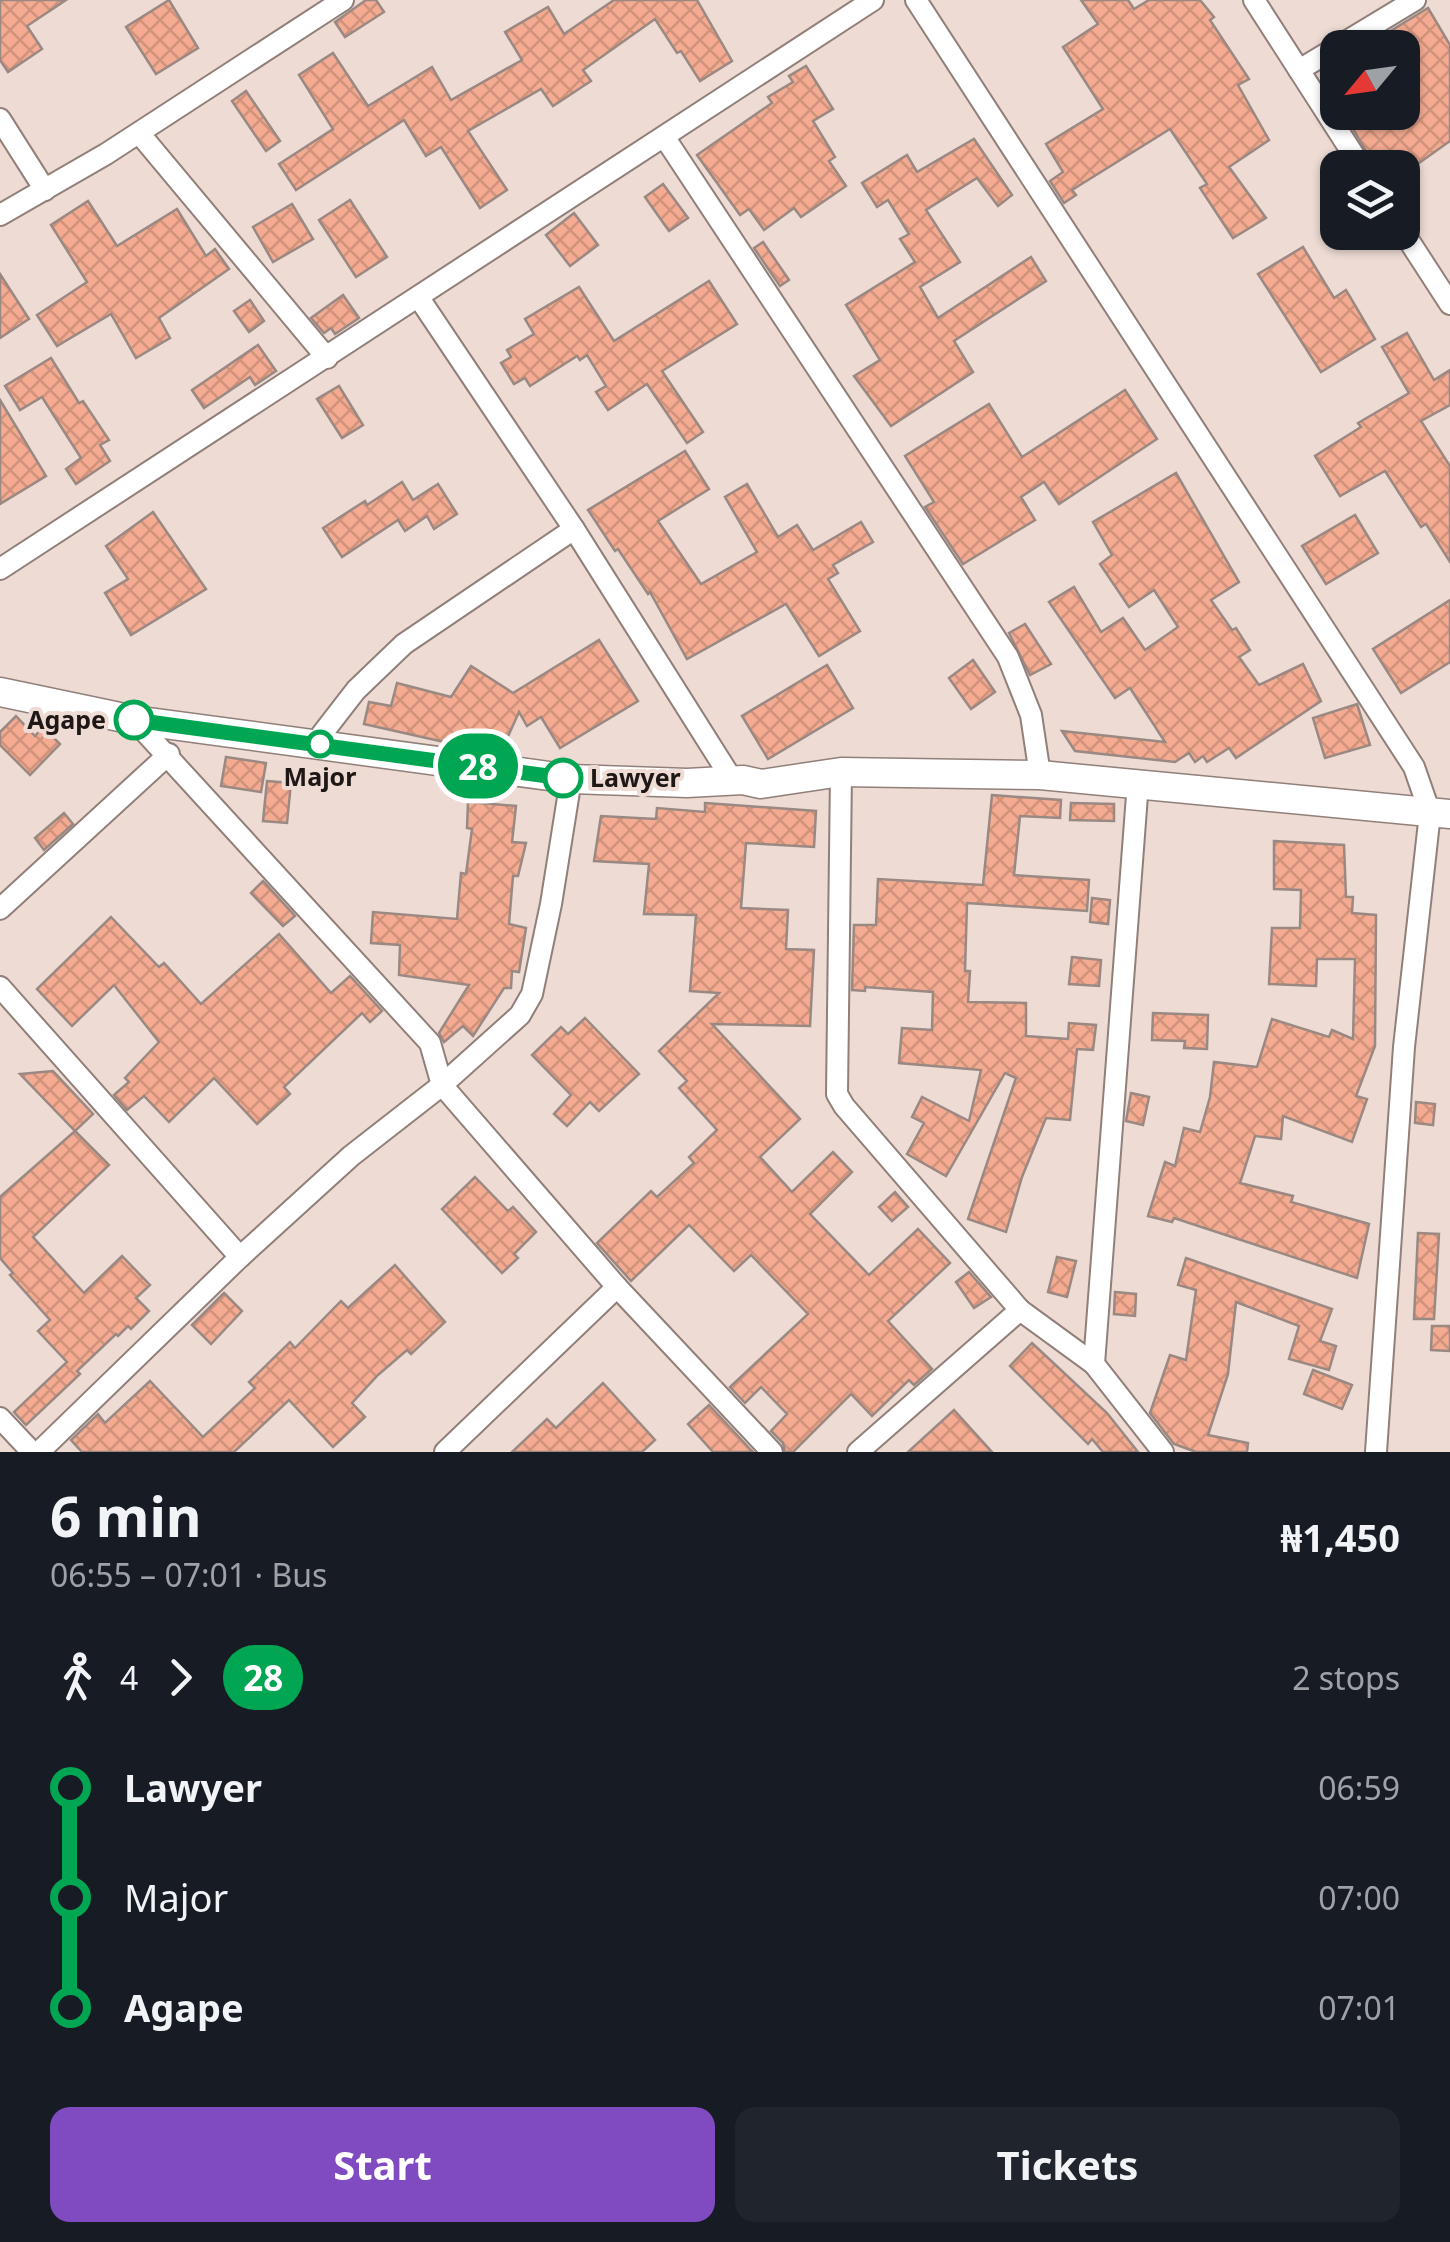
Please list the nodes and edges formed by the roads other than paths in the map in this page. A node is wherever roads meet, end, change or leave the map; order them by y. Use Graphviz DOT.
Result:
graph roads {
  1 [pos="343,0"];
  2 [pos="873,0"];
  3 [pos="916,0"];
  4 [pos="1254,0"];
  5 [pos="1414,0"];
  6 [pos="1299,70"];
  7 [pos="0,119"];
  8 [pos="139,133"];
  9 [pos="664,138"];
  10 [pos="1350,150"];
  11 [pos="44,190"];
  12 [pos="0,216"];
  13 [pos="1415,250"];
  14 [pos="420,298"];
  15 [pos="1450,304"];
  16 [pos="326,358"];
  17 [pos="574,529"];
  18 [pos="0,568"];
  19 [pos="0,692"];
  20 [pos="134,720"];
  21 [pos="315,744"];
  22 [pos="169,754"];
  23 [pos="841,772"];
  24 [pos="1040,775"];
  25 [pos="570,779"];
  26 [pos="733,780"];
  27 [pos="1138,782"];
  28 [pos="1440,813"];
  29 [pos="0,909"];
  30 [pos="0,988"];
  31 [pos="442,1085"];
  32 [pos="240,1257"];
  33 [pos="617,1287"];
  34 [pos="1020,1310"];
  35 [pos="1094,1364"];
  36 [pos="0,1418"];
  37 [pos="35,1452"];
  38 [pos="444,1452"];
  39 [pos="772,1452"];
  40 [pos="858,1452"];
  41 [pos="1163,1452"];
  42 [pos="1376,1452"];
  1 -- 8 [label="street"];
  2 -- 9 [label="street"];
  3 -- 28 [label="street"];
  4 -- 6 [label="street"];
  5 -- 6 [label="street"];
  6 -- 10 [label="street"];
  7 -- 11 [label="street"];
  8 -- 11 [label="street"];
  8 -- 16 [label="street"];
  9 -- 14 [label="street"];
  9 -- 24 [label="street"];
  11 -- 12 [label="street"];
  13 -- 15 [label="street"];
  14 -- 16 [label="street"];
  14 -- 17 [label="street"];
  16 -- 18 [label="street"];
  17 -- 21 [label="street"];
  17 -- 26 [label="street"];
  19 -- 20 [label="street"];
  20 -- 21 [label="street"];
  20 -- 22 [label="street"];
  21 -- 25 [label="street"];
  22 -- 29 [label="street"];
  22 -- 31 [label="street"];
  23 -- 24 [label="street"];
  23 -- 26 [label="street"];
  23 -- 34 [label="street"];
  24 -- 27 [label="street"];
  25 -- 26 [label="street"];
  25 -- 31 [label="street"];
  27 -- 28 [label="street"];
  27 -- 35 [label="street"];
  28 -- 42 [label="street"];
  30 -- 32 [label="street"];
  31 -- 32 [label="street"];
  31 -- 33 [label="street"];
  32 -- 37 [label="street"];
  33 -- 38 [label="street"];
  33 -- 39 [label="street"];
  34 -- 35 [label="street"];
  34 -- 40 [label="street"];
  35 -- 41 [label="street"];
  36 -- 37 [label="street"];
}
